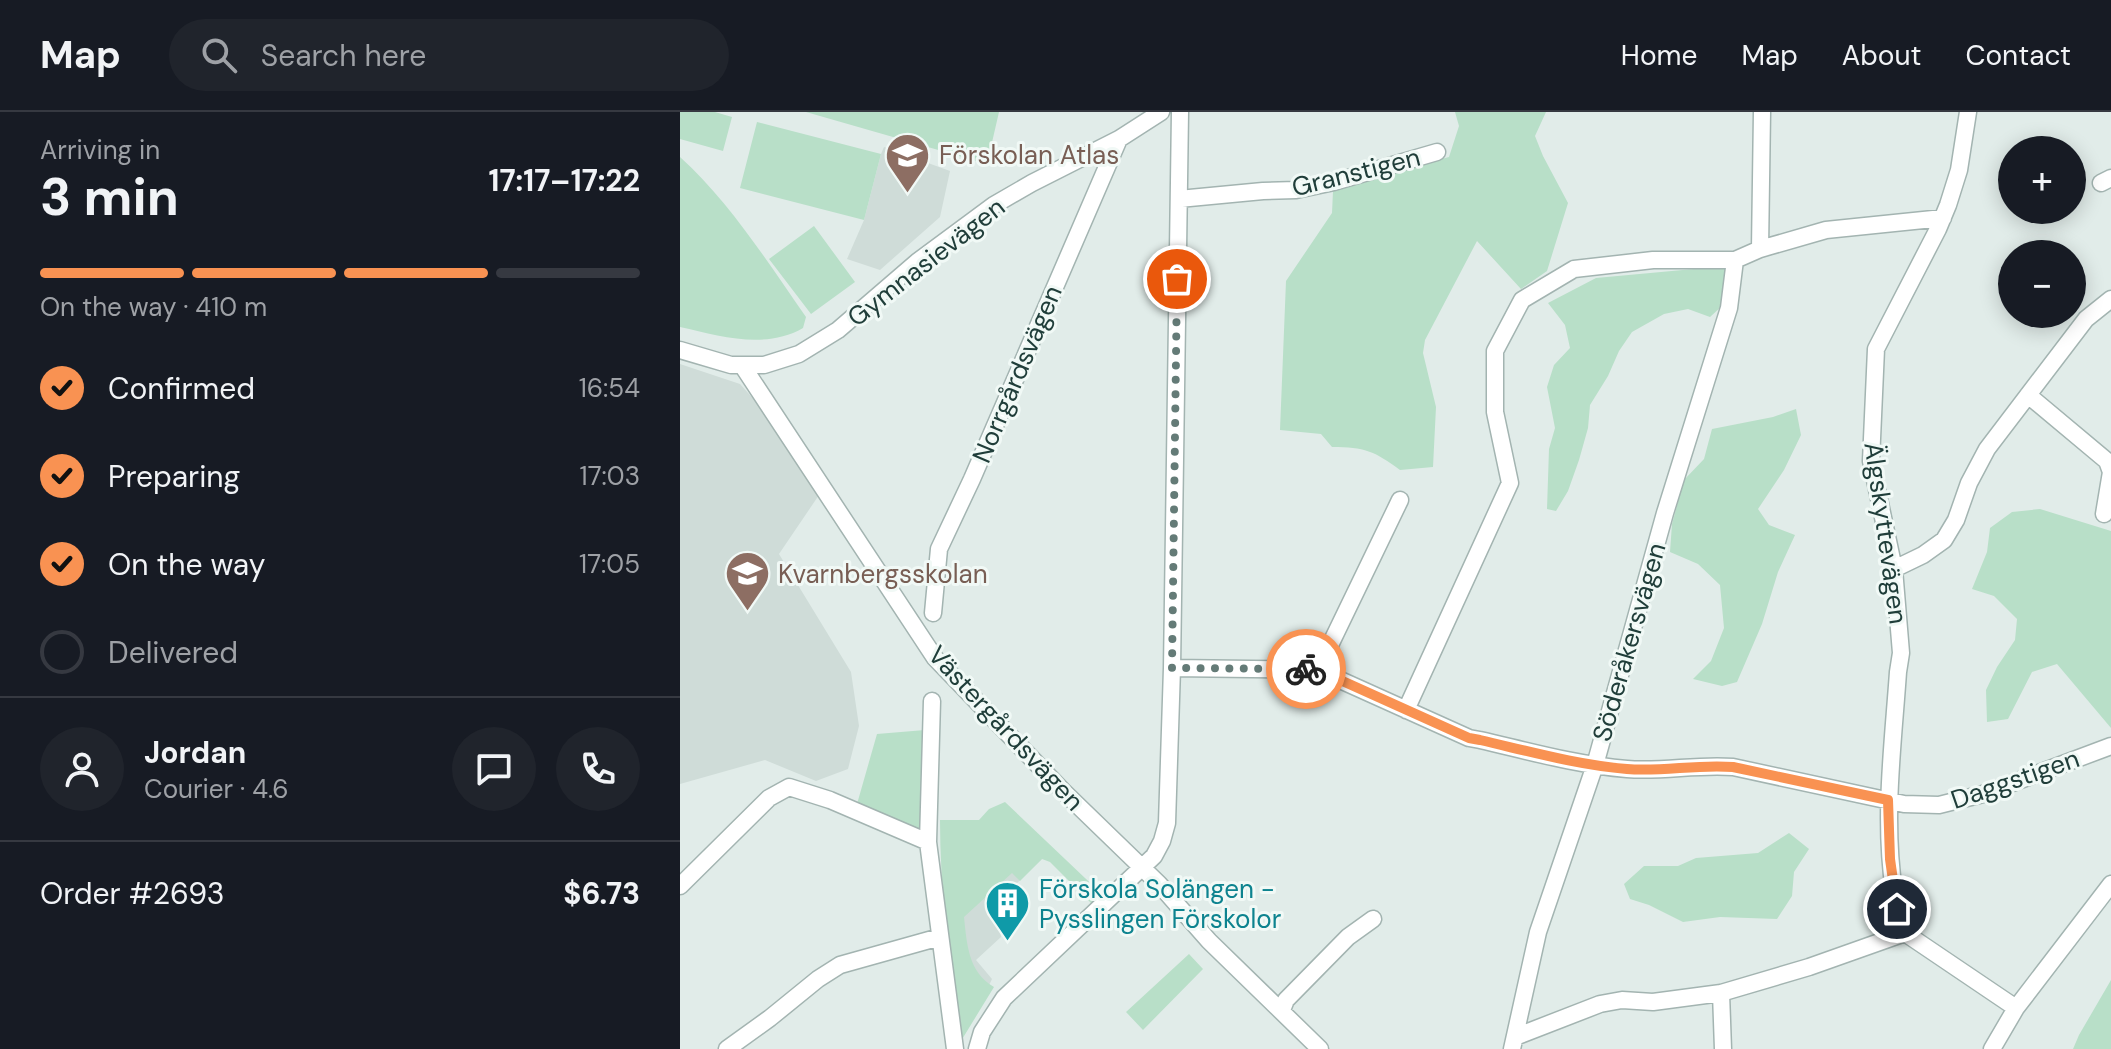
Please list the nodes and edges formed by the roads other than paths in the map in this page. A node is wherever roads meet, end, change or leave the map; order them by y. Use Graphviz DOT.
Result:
graph roads {
  1 [pos="1161,112"];
  2 [pos="1180,112"];
  3 [pos="1762,112"];
  4 [pos="1968,112"];
  5 [pos="1119,139"];
  6 [pos="1437,152"];
  7 [pos="1179,199"];
  8 [pos="1943,218"];
  9 [pos="1760,249"];
  10 [pos="1735,260"];
  11 [pos="2111,299"];
  12 [pos="680,350"];
  13 [pos="742,365"];
  14 [pos="2028,395"];
  15 [pos="1400,500"];
  16 [pos="2104,514"];
  17 [pos="1894,569"];
  18 [pos="933,613"];
  19 [pos="1172,668"];
  20 [pos="1318,670"];
  21 [pos="932,701"];
  22 [pos="1406,710"];
  23 [pos="2111,746"];
  24 [pos="1595,765"];
  25 [pos="1888,800"];
  26 [pos="928,842"];
  27 [pos="1142,868"];
  28 [pos="2111,884"];
  29 [pos="680,886"];
  30 [pos="1373,919"];
  31 [pos="1905,933"];
  32 [pos="940,937"];
  33 [pos="1721,993"];
  34 [pos="2016,1008"];
  35 [pos="1282,1010"];
  36 [pos="1513,1043"];
  37 [pos="727,1049"];
  38 [pos="955,1049"];
  39 [pos="977,1049"];
  40 [pos="1320,1049"];
  41 [pos="1723,1049"];
  42 [pos="1992,1049"];
  1 -- 5 [label="street, Gymnasievägen"];
  2 -- 7 [label="street"];
  3 -- 9 [label="street"];
  4 -- 8 [label="street, Älgskyttevägen"];
  5 -- 13 [label="street, Gymnasievägen"];
  5 -- 18 [label="street, Norrgårdsvägen"];
  6 -- 7 [label="street, Granstigen"];
  7 -- 19 [label="street"];
  8 -- 9 [label="street"];
  8 -- 17 [label="street, Älgskyttevägen"];
  9 -- 10 [label="street"];
  10 -- 22 [label="street"];
  10 -- 24 [label="street, Söderåkersvägen"];
  11 -- 14 [label="street"];
  12 -- 13 [label="street, Gymnasievägen"];
  13 -- 27 [label="street, Västergårdsvägen"];
  14 -- 16 [label="street"];
  14 -- 17 [label="street"];
  15 -- 20 [label="street"];
  17 -- 25 [label="street, Älgskyttevägen"];
  19 -- 20 [label="street, Daggstigen"];
  19 -- 27 [label="street"];
  20 -- 22 [label="street, Daggstigen"];
  21 -- 26 [label="street"];
  22 -- 24 [label="street, Daggstigen"];
  23 -- 25 [label="street, Daggstigen"];
  24 -- 25 [label="street, Daggstigen"];
  24 -- 36 [label="street, Söderåkersvägen"];
  25 -- 31 [label="street, Älgskyttevägen"];
  26 -- 29 [label="street"];
  26 -- 32 [label="street"];
  27 -- 35 [label="street, Västergårdsvägen"];
  27 -- 39 [label="street"];
  28 -- 34 [label="street"];
  30 -- 35 [label="street"];
  31 -- 33 [label="street"];
  31 -- 34 [label="street"];
  32 -- 37 [label="street"];
  32 -- 38 [label="street"];
  33 -- 36 [label="street"];
  33 -- 41 [label="street"];
  34 -- 42 [label="street"];
  35 -- 40 [label="street, Västergårdsvägen"];
}
